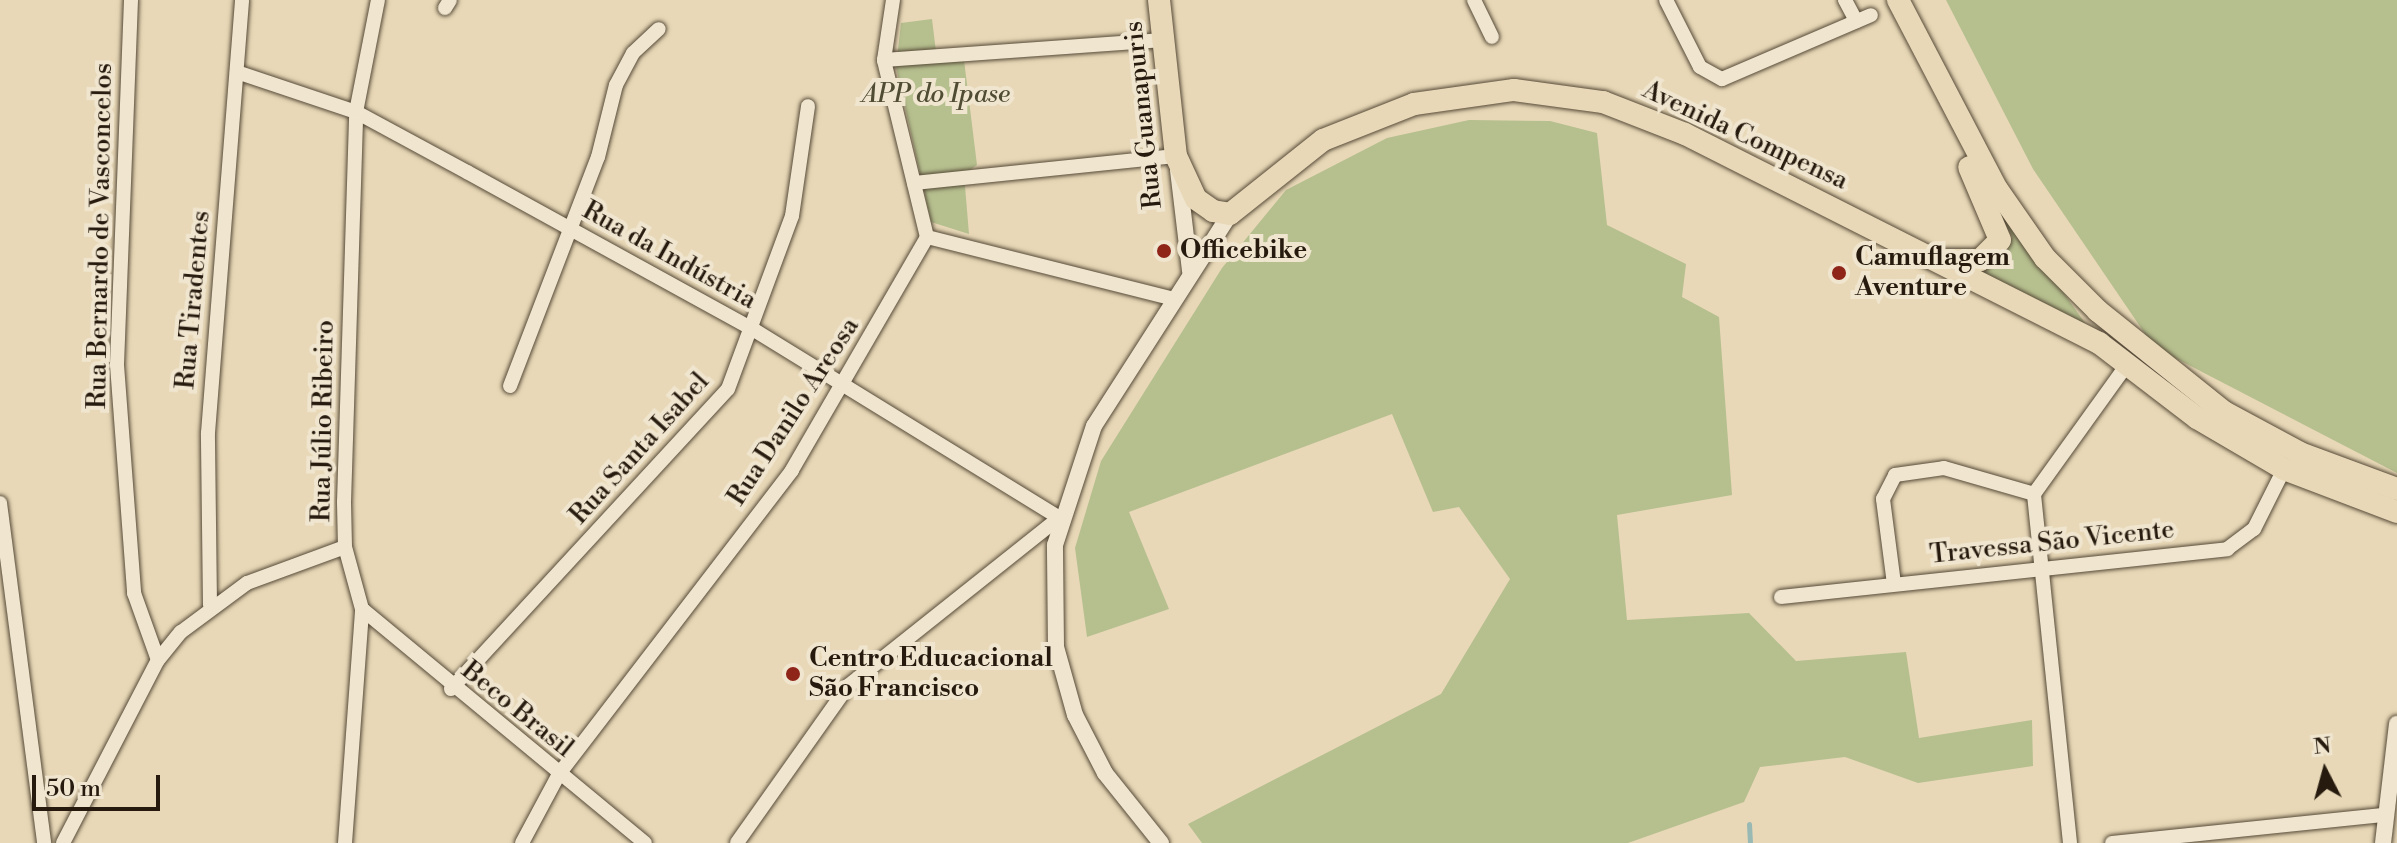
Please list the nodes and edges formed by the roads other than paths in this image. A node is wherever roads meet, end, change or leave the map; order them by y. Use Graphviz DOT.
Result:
graph roads {
  1 [pos="131,0"];
  2 [pos="242,0"];
  3 [pos="378,0"];
  4 [pos="893,0"];
  5 [pos="1159,0"];
  6 [pos="1474,0"];
  7 [pos="1666,0"];
  8 [pos="1845,0"];
  9 [pos="1898,0"];
  10 [pos="1880,7"];
  11 [pos="1856,21"];
  12 [pos="659,29"];
  13 [pos="1492,37"];
  14 [pos="1163,40"];
  15 [pos="884,60"];
  16 [pos="237,72"];
  17 [pos="808,106"];
  18 [pos="356,112"];
  19 [pos="1176,156"];
  20 [pos="914,183"];
  21 [pos="1230,214"];
  22 [pos="572,230"];
  23 [pos="927,237"];
  24 [pos="1931,257"];
  25 [pos="1190,271"];
  26 [pos="1173,299"];
  27 [pos="754,330"];
  28 [pos="2126,366"];
  29 [pos="510,386"];
  30 [pos="844,387"];
  31 [pos="2284,469"];
  32 [pos="2397,489"];
  33 [pos="2034,494"];
  34 [pos="0,503"];
  35 [pos="2397,512"];
  36 [pos="1059,518"];
  37 [pos="345,547"];
  38 [pos="2039,571"];
  39 [pos="1894,584"];
  40 [pos="1781,597"];
  41 [pos="210,605"];
  42 [pos="362,609"];
  43 [pos="158,660"];
  44 [pos="451,689"];
  45 [pos="2397,724"];
  46 [pos="559,774"];
  47 [pos="2381,815"];
  48 [pos="740,841"];
  49 [pos="44,843"];
  50 [pos="63,843"];
  51 [pos="345,843"];
  52 [pos="522,843"];
  53 [pos="645,843"];
  54 [pos="1161,843"];
  55 [pos="2070,843"];
  56 [pos="2112,843"];
  57 [pos="2383,843"];
  1 -- 43 [label="street, Rua Bernardo de Vasconcelos"];
  2 -- 16 [label="street, Rua Tiradentes"];
  3 -- 18 [label="street, Rua Júlio Ribeiro"];
  4 -- 15 [label="street"];
  5 -- 14 [label="main road, Rua Guanapuris"];
  6 -- 13 [label="street"];
  7 -- 11 [label="street"];
  8 -- 11 [label="street"];
  9 -- 32 [label="main road"];
  10 -- 11 [label="street"];
  10 -- 24 [label="main road"];
  12 -- 22 [label="street"];
  14 -- 15 [label="street"];
  14 -- 19 [label="main road, Rua Guanapuris"];
  15 -- 20 [label="street"];
  16 -- 18 [label="street, Rua da Indústria"];
  16 -- 41 [label="street, Rua Tiradentes"];
  17 -- 27 [label="street, Rua Santa Isabel"];
  18 -- 22 [label="street, Rua da Indústria"];
  18 -- 37 [label="street, Rua Júlio Ribeiro"];
  19 -- 20 [label="street"];
  19 -- 21 [label="main road"];
  19 -- 25 [label="street, Rua Guanapuris"];
  20 -- 23 [label="street"];
  21 -- 24 [label="main road, Avenida Compensa"];
  21 -- 25 [label="street, Avenida Compensa"];
  22 -- 27 [label="street, Rua da Indústria"];
  22 -- 29 [label="street"];
  23 -- 26 [label="street"];
  23 -- 30 [label="street, Rua Danilo Areosa"];
  24 -- 28 [label="main road, Avenida Compensa"];
  25 -- 26 [label="street, Avenida Compensa"];
  26 -- 36 [label="street, Avenida Compensa"];
  27 -- 30 [label="street, Rua da Indústria"];
  27 -- 44 [label="street, Rua Santa Isabel"];
  28 -- 31 [label="main road, Avenida Compensa"];
  28 -- 33 [label="street"];
  30 -- 36 [label="street, Rua da Indústria"];
  30 -- 46 [label="street, Rua Danilo Areosa"];
  31 -- 35 [label="main road, Avenida Compensa"];
  31 -- 38 [label="street, Travessa São Vicente"];
  33 -- 38 [label="street"];
  33 -- 39 [label="street"];
  34 -- 49 [label="street"];
  36 -- 48 [label="street"];
  36 -- 54 [label="street, Avenida Compensa"];
  37 -- 41 [label="street"];
  37 -- 42 [label="street, Rua Júlio Ribeiro"];
  38 -- 39 [label="street, Travessa São Vicente"];
  38 -- 55 [label="street"];
  39 -- 40 [label="street, Travessa São Vicente"];
  41 -- 43 [label="street"];
  42 -- 44 [label="street, Beco Brasil"];
  42 -- 51 [label="street, Rua Júlio Ribeiro"];
  43 -- 50 [label="street"];
  44 -- 46 [label="street, Beco Brasil"];
  45 -- 47 [label="street"];
  46 -- 52 [label="street, Rua Danilo Areosa"];
  46 -- 53 [label="street, Beco Brasil"];
  47 -- 56 [label="street"];
  47 -- 57 [label="street"];
}
